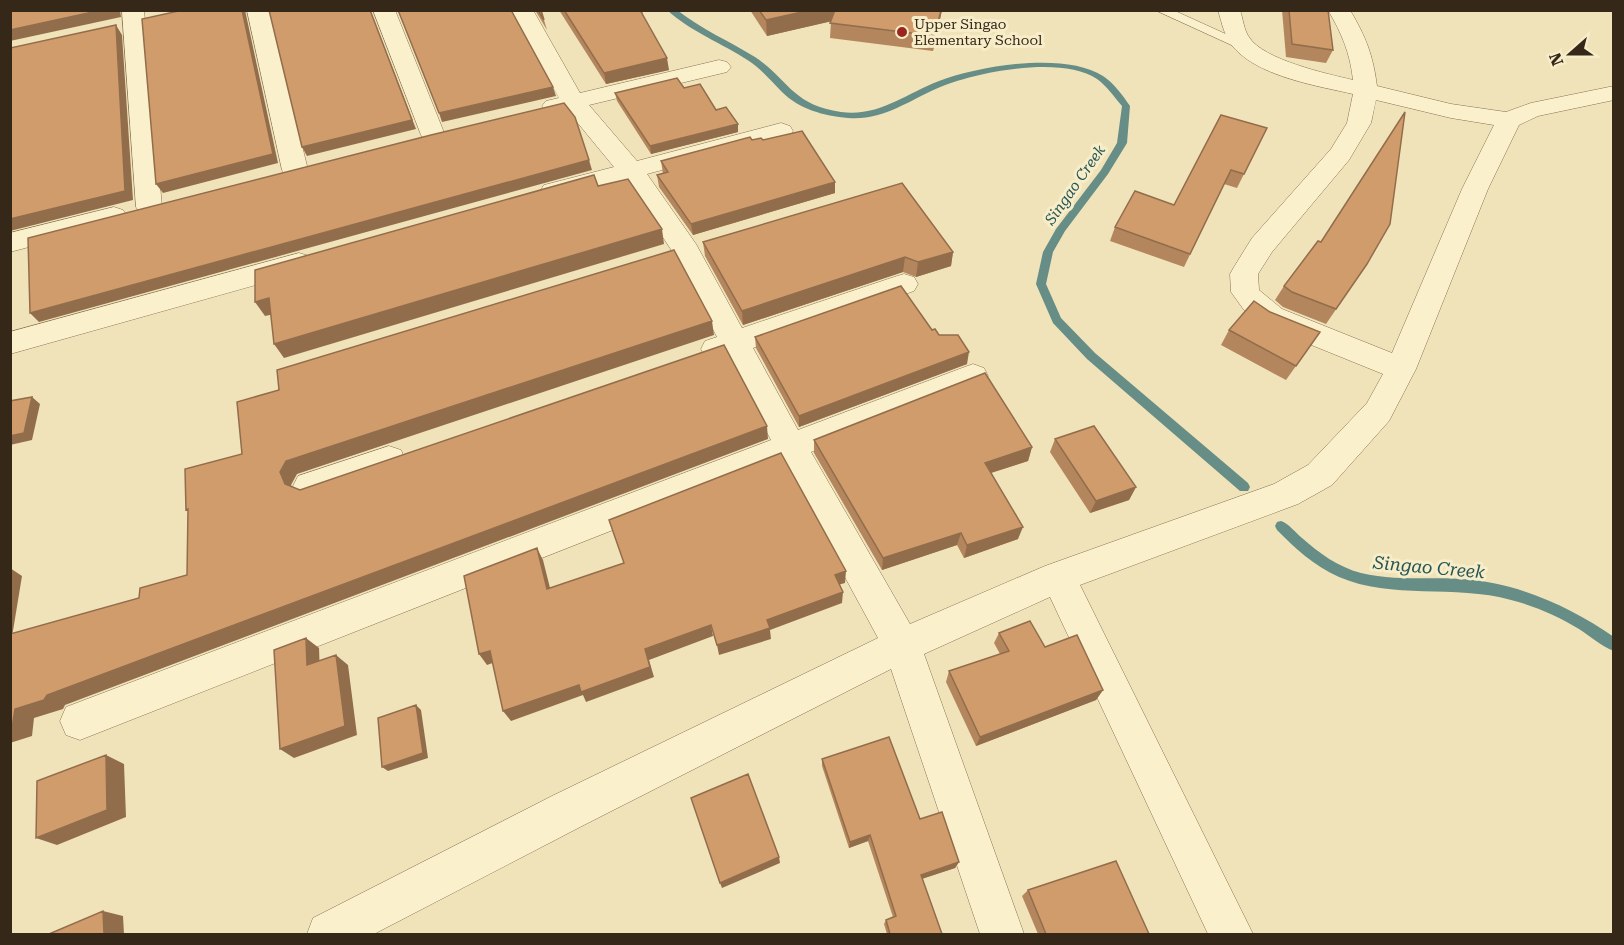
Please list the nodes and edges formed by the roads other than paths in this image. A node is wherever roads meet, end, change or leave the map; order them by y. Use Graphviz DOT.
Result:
graph roads {
  1 [pos="258,10"];
  2 [pos="384,10"];
  3 [pos="522,10"];
  4 [pos="1161,10"];
  5 [pos="1229,10"];
  6 [pos="1339,10"];
  7 [pos="134,20"];
  8 [pos="1243,45"];
  9 [pos="719,67"];
  10 [pos="1366,91"];
  11 [pos="1614,93"];
  12 [pos="573,102"];
  13 [pos="530,112"];
  14 [pos="1509,120"];
  15 [pos="781,131"];
  16 [pos="432,136"];
  17 [pos="295,170"];
  18 [pos="631,170"];
  19 [pos="528,199"];
  20 [pos="10,243"];
  21 [pos="321,256"];
  22 [pos="904,284"];
  23 [pos="736,342"];
  24 [pos="10,343"];
  25 [pos="692,357"];
  26 [pos="1401,369"];
  27 [pos="973,376"];
  28 [pos="791,447"];
  29 [pos="411,452"];
  30 [pos="310,486"];
  31 [pos="1058,577"];
  32 [pos="902,645"];
  33 [pos="80,721"];
  34 [pos="329,934"];
  35 [pos="1002,934"];
  36 [pos="1231,934"];
  1 -- 17 [label="street"];
  2 -- 16 [label="street"];
  3 -- 12 [label="street"];
  4 -- 8 [label="lane"];
  5 -- 8 [label="street"];
  6 -- 10 [label="street"];
  7 -- 20 [label="street"];
  8 -- 10 [label="street"];
  9 -- 12 [label="street"];
  10 -- 14 [label="street"];
  10 -- 26 [label="street"];
  11 -- 14 [label="street"];
  12 -- 13 [label="street"];
  12 -- 18 [label="street"];
  14 -- 26 [label="street"];
  15 -- 18 [label="street"];
  18 -- 19 [label="street"];
  18 -- 23 [label="street"];
  21 -- 24 [label="street"];
  22 -- 23 [label="street"];
  23 -- 25 [label="street"];
  23 -- 28 [label="street"];
  26 -- 31 [label="street"];
  27 -- 28 [label="street"];
  28 -- 32 [label="street"];
  28 -- 33 [label="street"];
  29 -- 30 [label="street"];
  31 -- 32 [label="street"];
  31 -- 36 [label="street"];
  32 -- 34 [label="street"];
  32 -- 35 [label="street"];
}
